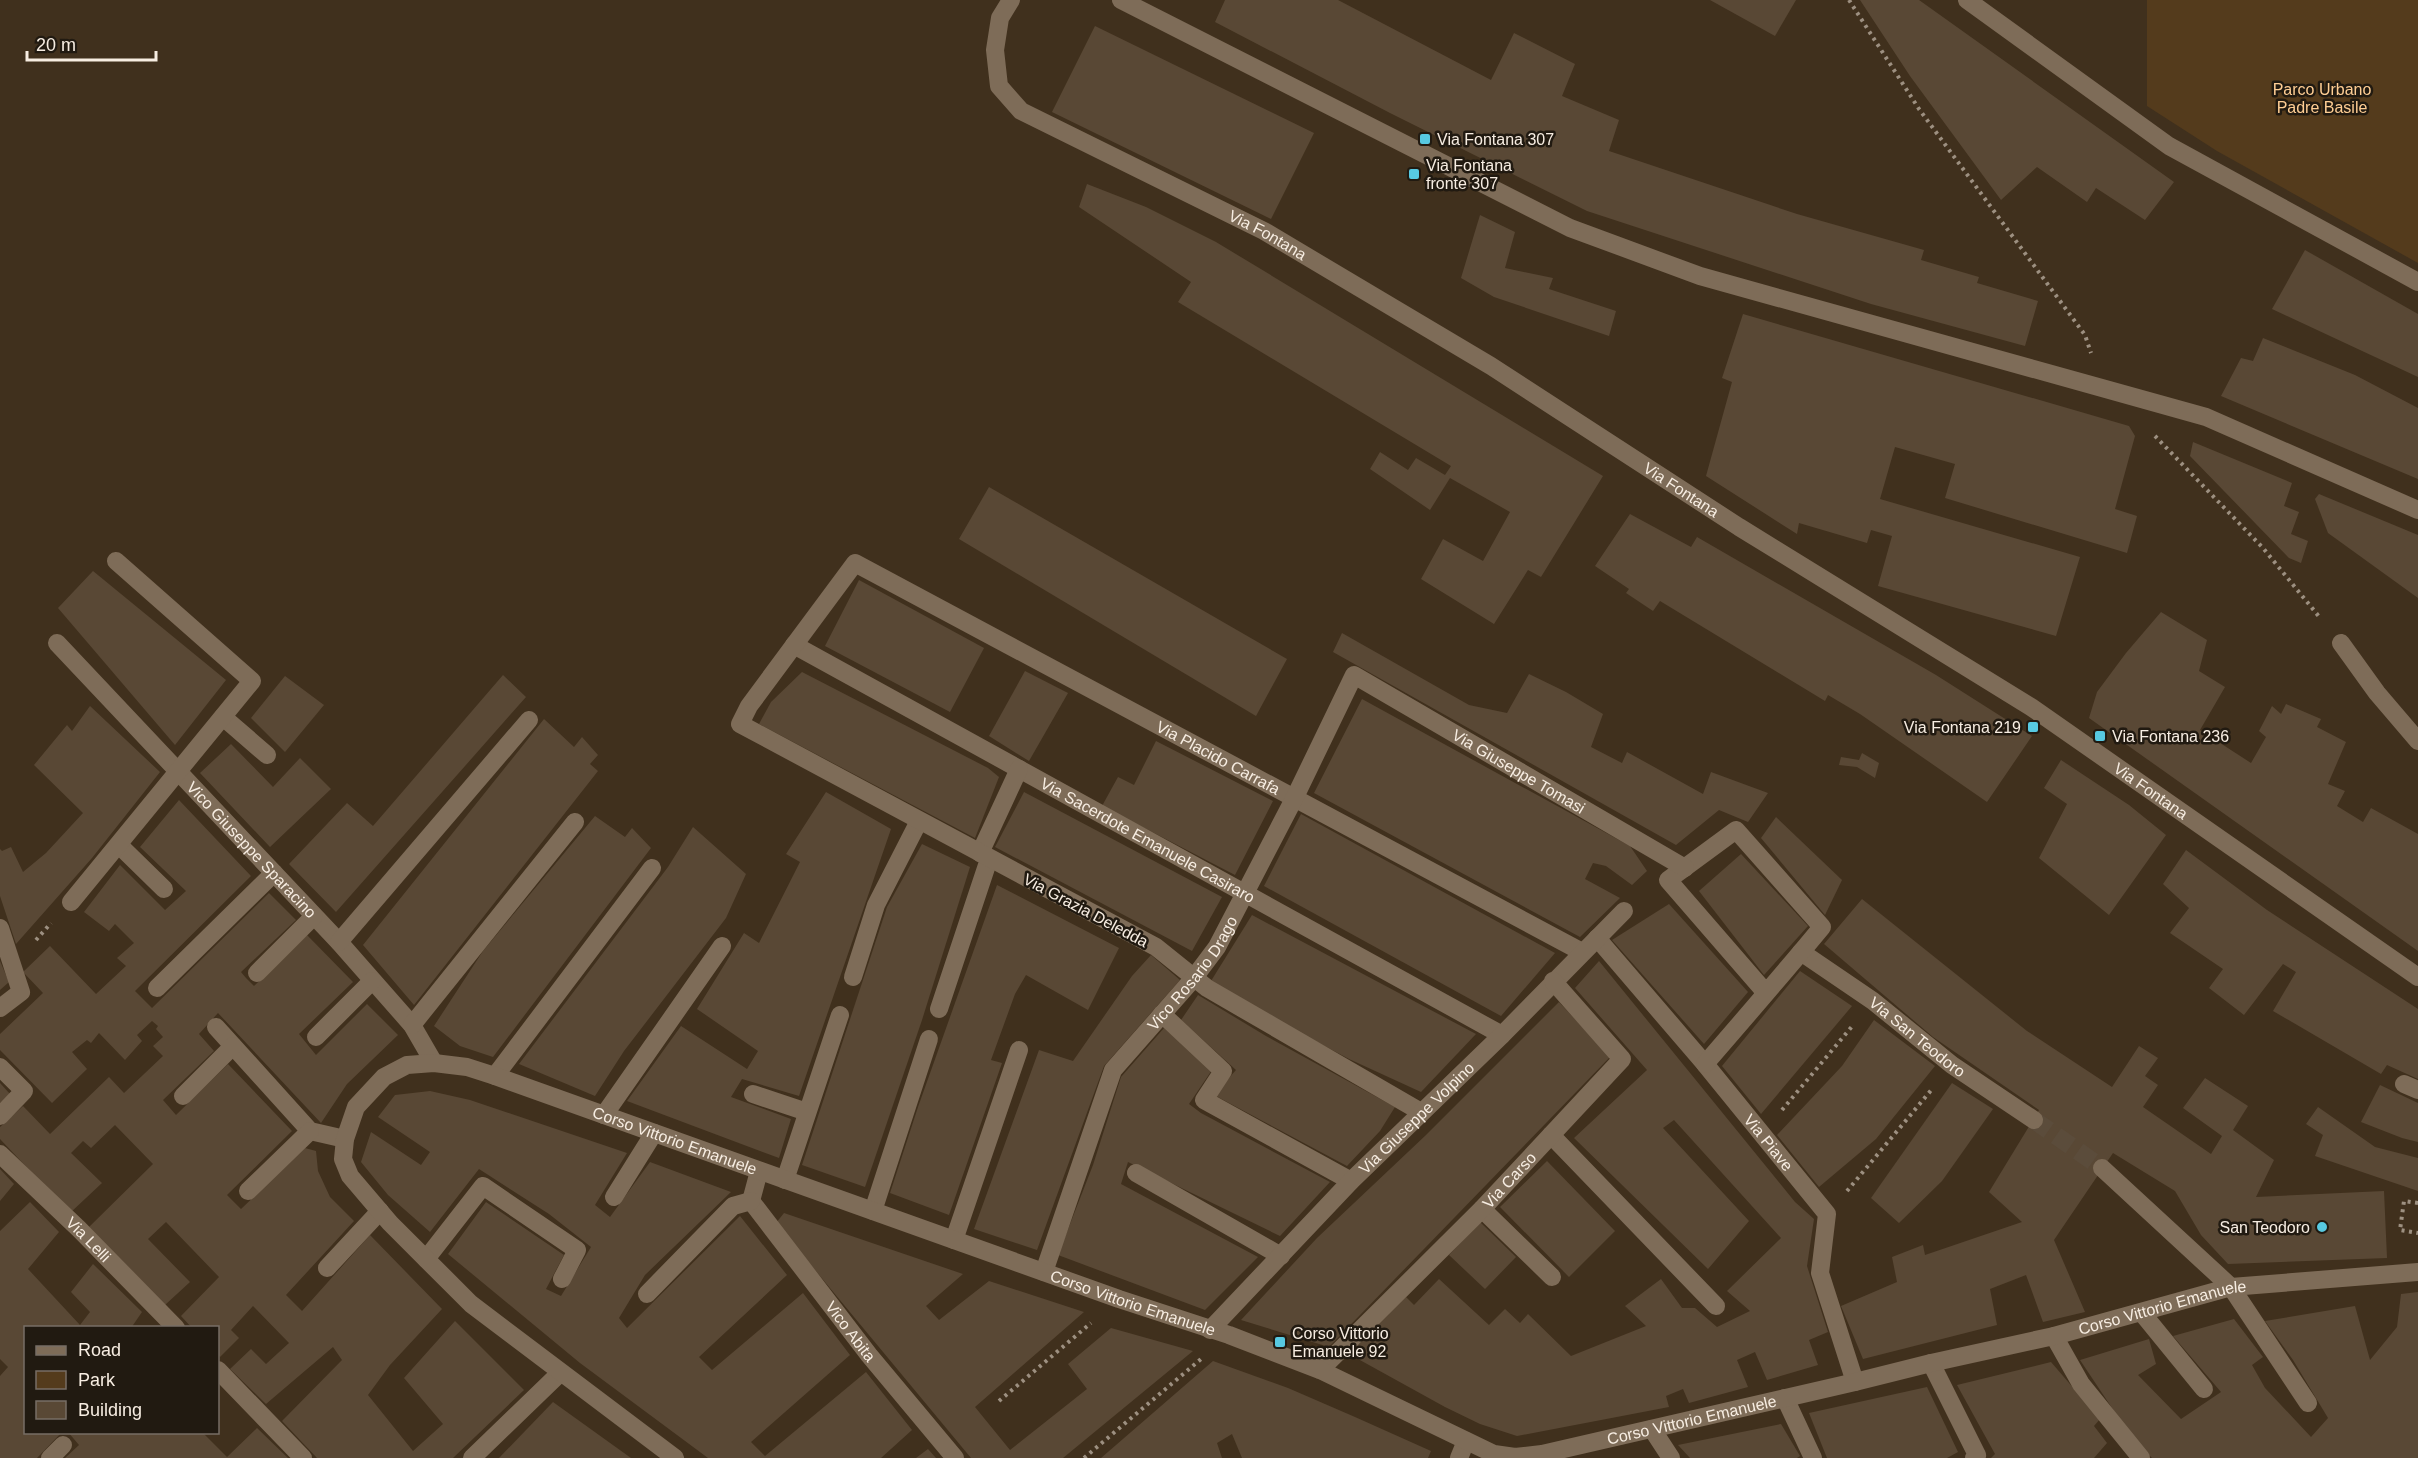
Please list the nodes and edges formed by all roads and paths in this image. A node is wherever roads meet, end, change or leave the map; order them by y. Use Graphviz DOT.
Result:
graph roads {
  1 [pos="1011,0"];
  2 [pos="1121,0"];
  3 [pos="1849,0"];
  4 [pos="1967,0"];
  5 [pos="2418,282"];
  6 [pos="2104,387"];
  7 [pos="2144,399"];
  8 [pos="2418,510"];
  9 [pos="116,561"];
  10 [pos="57,643"];
  11 [pos="2340,643"];
  12 [pos="794,645"];
  13 [pos="1354,675"];
  14 [pos="223,717"];
  15 [pos="529,720"];
  16 [pos="2418,741"];
  17 [pos="267,755"];
  18 [pos="1019,769"];
  19 [pos="178,773"];
  20 [pos="1294,797"];
  21 [pos="919,820"];
  22 [pos="575,822"];
  23 [pos="119,845"];
  24 [pos="984,856"];
  25 [pos="652,868"];
  26 [pos="1684,868"];
  27 [pos="274,873"];
  28 [pos="164,890"];
  29 [pos="1244,893"];
  30 [pos="70,902"];
  31 [pos="1624,911"];
  32 [pos="314,916"];
  33 [pos="0,928"];
  34 [pos="1597,938"];
  35 [pos="339,942"];
  36 [pos="722,946"];
  37 [pos="1582,952"];
  38 [pos="1801,952"];
  39 [pos="13,964"];
  40 [pos="257,973"];
  41 [pos="853,977"];
  42 [pos="2418,977"];
  43 [pos="1193,979"];
  44 [pos="372,981"];
  45 [pos="1553,981"];
  46 [pos="157,988"];
  47 [pos="1766,993"];
  48 [pos="1873,1001"];
  49 [pos="0,1008"];
  50 [pos="939,1009"];
  51 [pos="1162,1014"];
  52 [pos="840,1015"];
  53 [pos="412,1025"];
  54 [pos="216,1027"];
  55 [pos="1502,1035"];
  56 [pos="316,1037"];
  57 [pos="929,1039"];
  58 [pos="233,1046"];
  59 [pos="1019,1050"];
  60 [pos="434,1063"];
  61 [pos="1705,1064"];
  62 [pos="1952,1065"];
  63 [pos="0,1067"];
  64 [pos="495,1076"];
  65 [pos="753,1094"];
  66 [pos="183,1096"];
  67 [pos="807,1112"];
  68 [pos="1421,1112"];
  69 [pos="604,1115"];
  70 [pos="0,1116"];
  71 [pos="2034,1120"];
  72 [pos="310,1131"];
  73 [pos="654,1133"];
  74 [pos="1551,1134"];
  75 [pos="1763,1134"];
  76 [pos="345,1139"];
  77 [pos="0,1154"];
  78 [pos="2102,1168"];
  79 [pos="759,1171"];
  80 [pos="1136,1173"];
  81 [pos="785,1180"];
  82 [pos="1351,1181"];
  83 [pos="248,1191"];
  84 [pos="614,1197"];
  85 [pos="751,1201"];
  86 [pos="2418,1203"];
  87 [pos="1482,1209"];
  88 [pos="380,1211"];
  89 [pos="873,1211"];
  90 [pos="1827,1214"];
  91 [pos="2418,1233"];
  92 [pos="954,1240"];
  93 [pos="1281,1256"];
  94 [pos="426,1259"];
  95 [pos="327,1268"];
  96 [pos="1044,1272"];
  97 [pos="2418,1272"];
  98 [pos="1551,1277"];
  99 [pos="562,1279"];
  100 [pos="2231,1287"];
  101 [pos="647,1294"];
  102 [pos="1119,1299"];
  103 [pos="1716,1306"];
  104 [pos="2142,1313"];
  105 [pos="174,1326"];
  106 [pos="1210,1330"];
  107 [pos="1229,1335"];
  108 [pos="2054,1336"];
  109 [pos="1931,1363"];
  110 [pos="1320,1370"];
  111 [pos="219,1371"];
  112 [pos="560,1373"];
  113 [pos="1855,1382"];
  114 [pos="2204,1389"];
  115 [pos="1785,1398"];
  116 [pos="999,1401"];
  117 [pos="2308,1403"];
  118 [pos="1652,1429"];
  119 [pos="63,1445"];
  120 [pos="1463,1450"];
  121 [pos="50,1458"];
  122 [pos="303,1458"];
  123 [pos="472,1458"];
  124 [pos="675,1458"];
  125 [pos="955,1458"];
  126 [pos="1084,1458"];
  127 [pos="1516,1458"];
  128 [pos="1671,1458"];
  129 [pos="1813,1458"];
  130 [pos="1974,1458"];
  131 [pos="2141,1458"];
  1 -- 42 [label="street, Via Fontana"];
  2 -- 6 [label="street"];
  3 -- 6 [label="path"];
  4 -- 5 [label="street"];
  6 -- 7 [label="street"];
  7 -- 8 [label="street"];
  7 -- 11 [label="path"];
  9 -- 14 [label="street"];
  10 -- 19 [label="street, Vico Giuseppe Sparacino"];
  11 -- 16 [label="street"];
  12 -- 18 [label="street, Via Sacerdote Emanuele Casiraro"];
  12 -- 20 [label="street, Via Placido Carrafa"];
  12 -- 21 [label="street, Via Grazia Deledda"];
  13 -- 20 [label="street, Vico Rosario Drago"];
  13 -- 26 [label="street, Via Giuseppe Tomasi"];
  14 -- 17 [label="street"];
  14 -- 19 [label="street"];
  15 -- 35 [label="street"];
  18 -- 24 [label="street"];
  18 -- 29 [label="street, Via Sacerdote Emanuele Casiraro"];
  19 -- 23 [label="street"];
  19 -- 27 [label="street, Vico Giuseppe Sparacino"];
  20 -- 29 [label="street, Vico Rosario Drago"];
  20 -- 37 [label="street, Via Placido Carrafa"];
  21 -- 24 [label="street, Via Grazia Deledda"];
  21 -- 41 [label="street"];
  22 -- 53 [label="street"];
  23 -- 28 [label="street"];
  23 -- 30 [label="street"];
  24 -- 43 [label="street, Via Grazia Deledda"];
  24 -- 50 [label="street"];
  25 -- 64 [label="street"];
  26 -- 38 [label="street"];
  26 -- 47 [label="street"];
  27 -- 32 [label="street, Vico Giuseppe Sparacino"];
  27 -- 46 [label="street"];
  29 -- 43 [label="street, Vico Rosario Drago"];
  29 -- 55 [label="street, Via Sacerdote Emanuele Casiraro"];
  30 -- 39 [label="path"];
  31 -- 34 [label="street, Via Giuseppe Volpino"];
  32 -- 35 [label="street, Vico Giuseppe Sparacino"];
  32 -- 40 [label="street"];
  33 -- 39 [label="street"];
  34 -- 37 [label="street, Via Giuseppe Volpino"];
  34 -- 61 [label="street, Via Piave"];
  35 -- 44 [label="street, Vico Giuseppe Sparacino"];
  36 -- 69 [label="street"];
  37 -- 45 [label="street, Via Giuseppe Volpino"];
  38 -- 47 [label="street"];
  38 -- 48 [label="street, Via San Teodoro"];
  39 -- 49 [label="street"];
  43 -- 51 [label="street, Vico Rosario Drago"];
  43 -- 68 [label="street, Via Grazia Deledda"];
  44 -- 53 [label="street, Vico Giuseppe Sparacino"];
  44 -- 56 [label="street"];
  45 -- 55 [label="street, Via Giuseppe Volpino"];
  45 -- 74 [label="street, Via Carso"];
  47 -- 61 [label="street"];
  48 -- 62 [label="street, Via San Teodoro"];
  48 -- 75 [label="path"];
  51 -- 82 [label="street"];
  51 -- 96 [label="street, Vico Rosario Drago"];
  52 -- 67 [label="street"];
  53 -- 60 [label="street, Vico Giuseppe Sparacino"];
  54 -- 58 [label="street"];
  55 -- 68 [label="street, Via Giuseppe Volpino"];
  57 -- 89 [label="street"];
  58 -- 66 [label="street"];
  58 -- 72 [label="street"];
  59 -- 92 [label="street"];
  60 -- 64 [label="street, Corso Vittorio Emanuele"];
  60 -- 76 [label="street, Corso Vittorio Emanuele"];
  61 -- 75 [label="street, Via Piave"];
  62 -- 71 [label="street, Via San Teodoro"];
  62 -- 90 [label="path"];
  63 -- 70 [label="street"];
  64 -- 69 [label="street, Corso Vittorio Emanuele"];
  65 -- 67 [label="street"];
  67 -- 81 [label="street"];
  68 -- 82 [label="street, Via Giuseppe Volpino"];
  69 -- 73 [label="street, Corso Vittorio Emanuele"];
  72 -- 76 [label="street"];
  72 -- 83 [label="street"];
  73 -- 79 [label="street, Corso Vittorio Emanuele"];
  73 -- 84 [label="street"];
  74 -- 87 [label="street, Via Carso"];
  74 -- 103 [label="street"];
  75 -- 90 [label="street, Via Piave"];
  76 -- 88 [label="street, Corso Vittorio Emanuele"];
  77 -- 105 [label="street, Via Lelli"];
  78 -- 100 [label="street"];
  79 -- 81 [label="street, Corso Vittorio Emanuele"];
  79 -- 85 [label="street"];
  80 -- 93 [label="street"];
  81 -- 89 [label="street, Corso Vittorio Emanuele"];
  82 -- 93 [label="street, Via Giuseppe Volpino"];
  85 -- 101 [label="street"];
  85 -- 125 [label="street, Vico Abita"];
  86 -- 91 [label="path"];
  87 -- 98 [label="street"];
  87 -- 110 [label="street, Via Carso"];
  88 -- 94 [label="street, Corso Vittorio Emanuele"];
  88 -- 95 [label="street"];
  89 -- 92 [label="street, Corso Vittorio Emanuele"];
  90 -- 113 [label="street"];
  92 -- 96 [label="street, Corso Vittorio Emanuele"];
  93 -- 106 [label="street, Via Giuseppe Volpino"];
  94 -- 99 [label="street"];
  94 -- 112 [label="street, Corso Vittorio Emanuele"];
  96 -- 102 [label="street, Corso Vittorio Emanuele"];
  97 -- 100 [label="street, Corso Vittorio Emanuele"];
  100 -- 104 [label="street, Corso Vittorio Emanuele"];
  100 -- 117 [label="street"];
  102 -- 106 [label="street, Corso Vittorio Emanuele"];
  102 -- 116 [label="path"];
  104 -- 108 [label="street, Corso Vittorio Emanuele"];
  104 -- 114 [label="street"];
  106 -- 107 [label="street, Corso Vittorio Emanuele"];
  107 -- 110 [label="street, Corso Vittorio Emanuele"];
  107 -- 126 [label="path"];
  108 -- 109 [label="street, Corso Vittorio Emanuele"];
  108 -- 131 [label="street"];
  109 -- 113 [label="street, Corso Vittorio Emanuele"];
  109 -- 130 [label="street"];
  110 -- 120 [label="street, Corso Vittorio Emanuele"];
  111 -- 122 [label="street"];
  112 -- 123 [label="street"];
  112 -- 124 [label="street, Corso Vittorio Emanuele"];
  113 -- 115 [label="street, Corso Vittorio Emanuele"];
  115 -- 118 [label="street, Corso Vittorio Emanuele"];
  115 -- 129 [label="street"];
  118 -- 127 [label="street, Corso Vittorio Emanuele"];
  118 -- 128 [label="street"];
  119 -- 121 [label="street"];
  120 -- 127 [label="street, Corso Vittorio Emanuele"];
}
